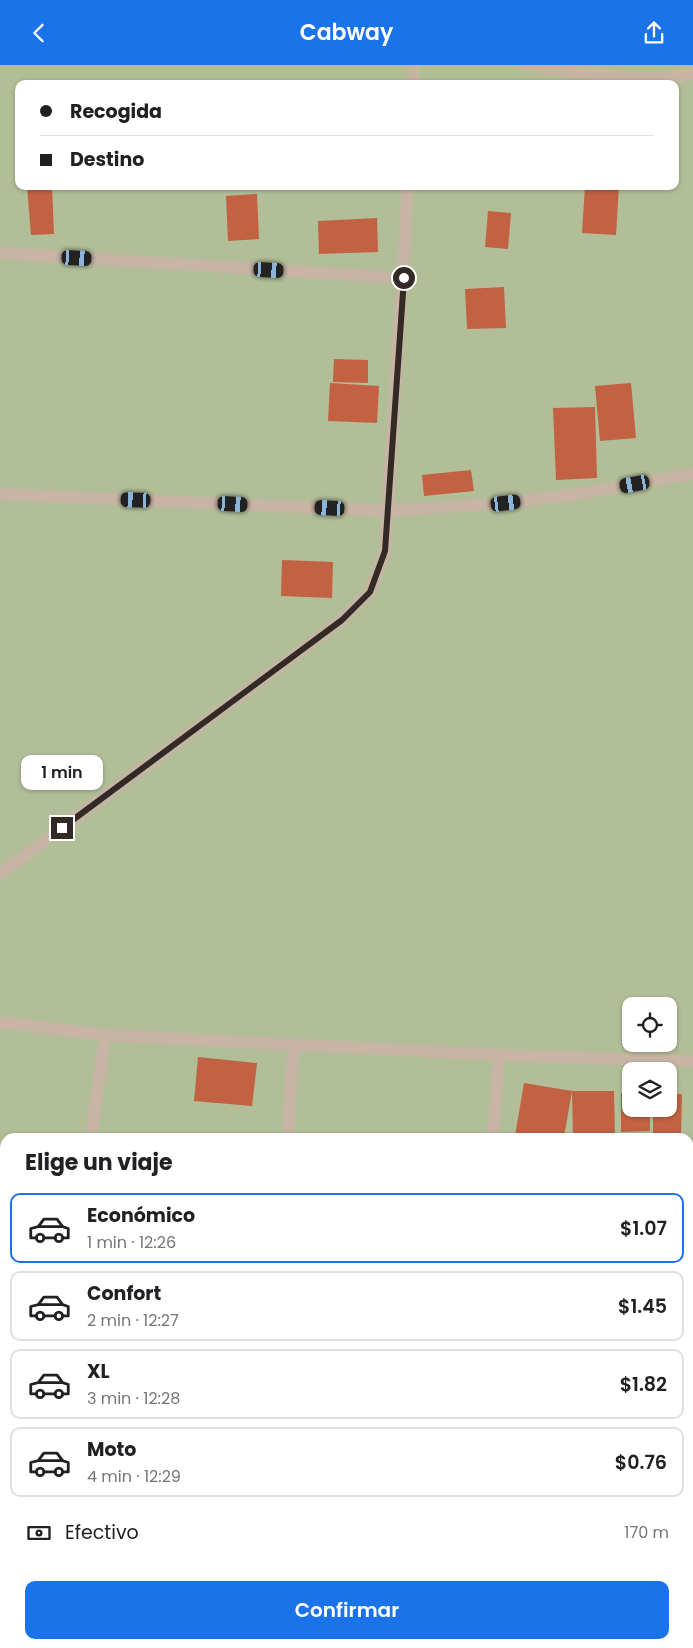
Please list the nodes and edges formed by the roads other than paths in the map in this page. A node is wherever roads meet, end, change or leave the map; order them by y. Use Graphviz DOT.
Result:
graph roads {
  1 [pos="414,65"];
  2 [pos="523,65"];
  3 [pos="693,74"];
  4 [pos="413,80"];
  5 [pos="408,190"];
  6 [pos="0,253"];
  7 [pos="404,278"];
  8 [pos="693,474"];
  9 [pos="0,494"];
  10 [pos="388,511"];
  11 [pos="0,874"];
  12 [pos="0,1022"];
  13 [pos="105,1035"];
  14 [pos="293,1045"];
  15 [pos="499,1055"];
  16 [pos="693,1061"];
  17 [pos="92,1133"];
  18 [pos="288,1133"];
  19 [pos="493,1133"];
  1 -- 4 [label="street"];
  2 -- 3 [label="street"];
  5 -- 7 [label="street"];
  6 -- 7 [label="street"];
  7 -- 10 [label="street"];
  8 -- 10 [label="street"];
  9 -- 10 [label="street"];
  10 -- 11 [label="street"];
  12 -- 13 [label="street"];
  13 -- 14 [label="street"];
  13 -- 17 [label="street"];
  14 -- 15 [label="street"];
  14 -- 18 [label="street"];
  15 -- 16 [label="street"];
  15 -- 19 [label="street"];
}
